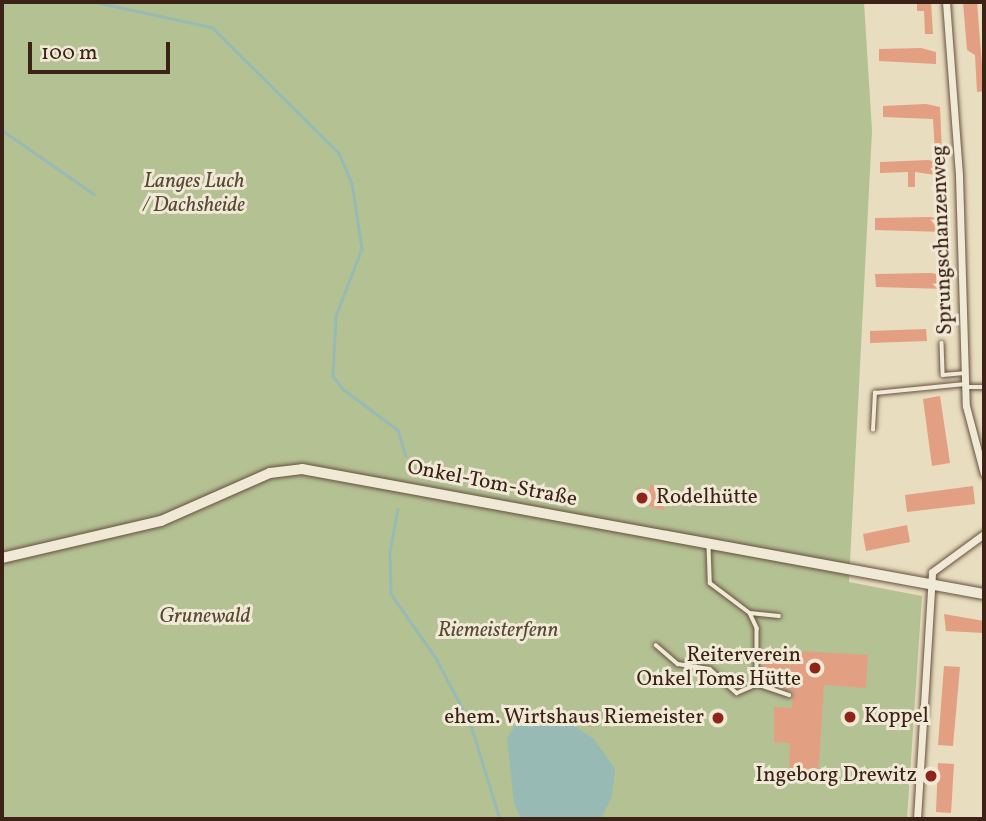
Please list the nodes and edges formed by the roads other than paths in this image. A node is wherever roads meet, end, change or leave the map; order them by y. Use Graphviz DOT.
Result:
graph roads {
  1 [pos="946,2"];
  2 [pos="942,343"];
  3 [pos="964,373"];
  4 [pos="965,386"];
  5 [pos="984,387"];
  6 [pos="873,430"];
  7 [pos="984,474"];
  8 [pos="984,534"];
  9 [pos="709,544"];
  10 [pos="2,558"];
  11 [pos="932,585"];
  12 [pos="984,594"];
  13 [pos="750,613"];
  14 [pos="779,616"];
  15 [pos="656,645"];
  16 [pos="757,684"];
  17 [pos="789,695"];
  18 [pos="917,819"];
  1 -- 3 [label="street, Sprungschanzenweg"];
  2 -- 3 [label="lane"];
  3 -- 4 [label="street, Sprungschanzenweg"];
  4 -- 5 [label="lane"];
  4 -- 6 [label="lane"];
  4 -- 7 [label="street, Sprungschanzenweg"];
  8 -- 11 [label="street"];
  9 -- 10 [label="main road, Onkel-Tom-Straße"];
  9 -- 11 [label="main road, Onkel-Tom-Straße"];
  9 -- 13 [label="lane"];
  11 -- 12 [label="main road, Onkel-Tom-Straße"];
  11 -- 18 [label="street"];
  13 -- 14 [label="lane"];
  13 -- 16 [label="lane"];
  15 -- 16 [label="lane"];
  16 -- 17 [label="lane"];
}
